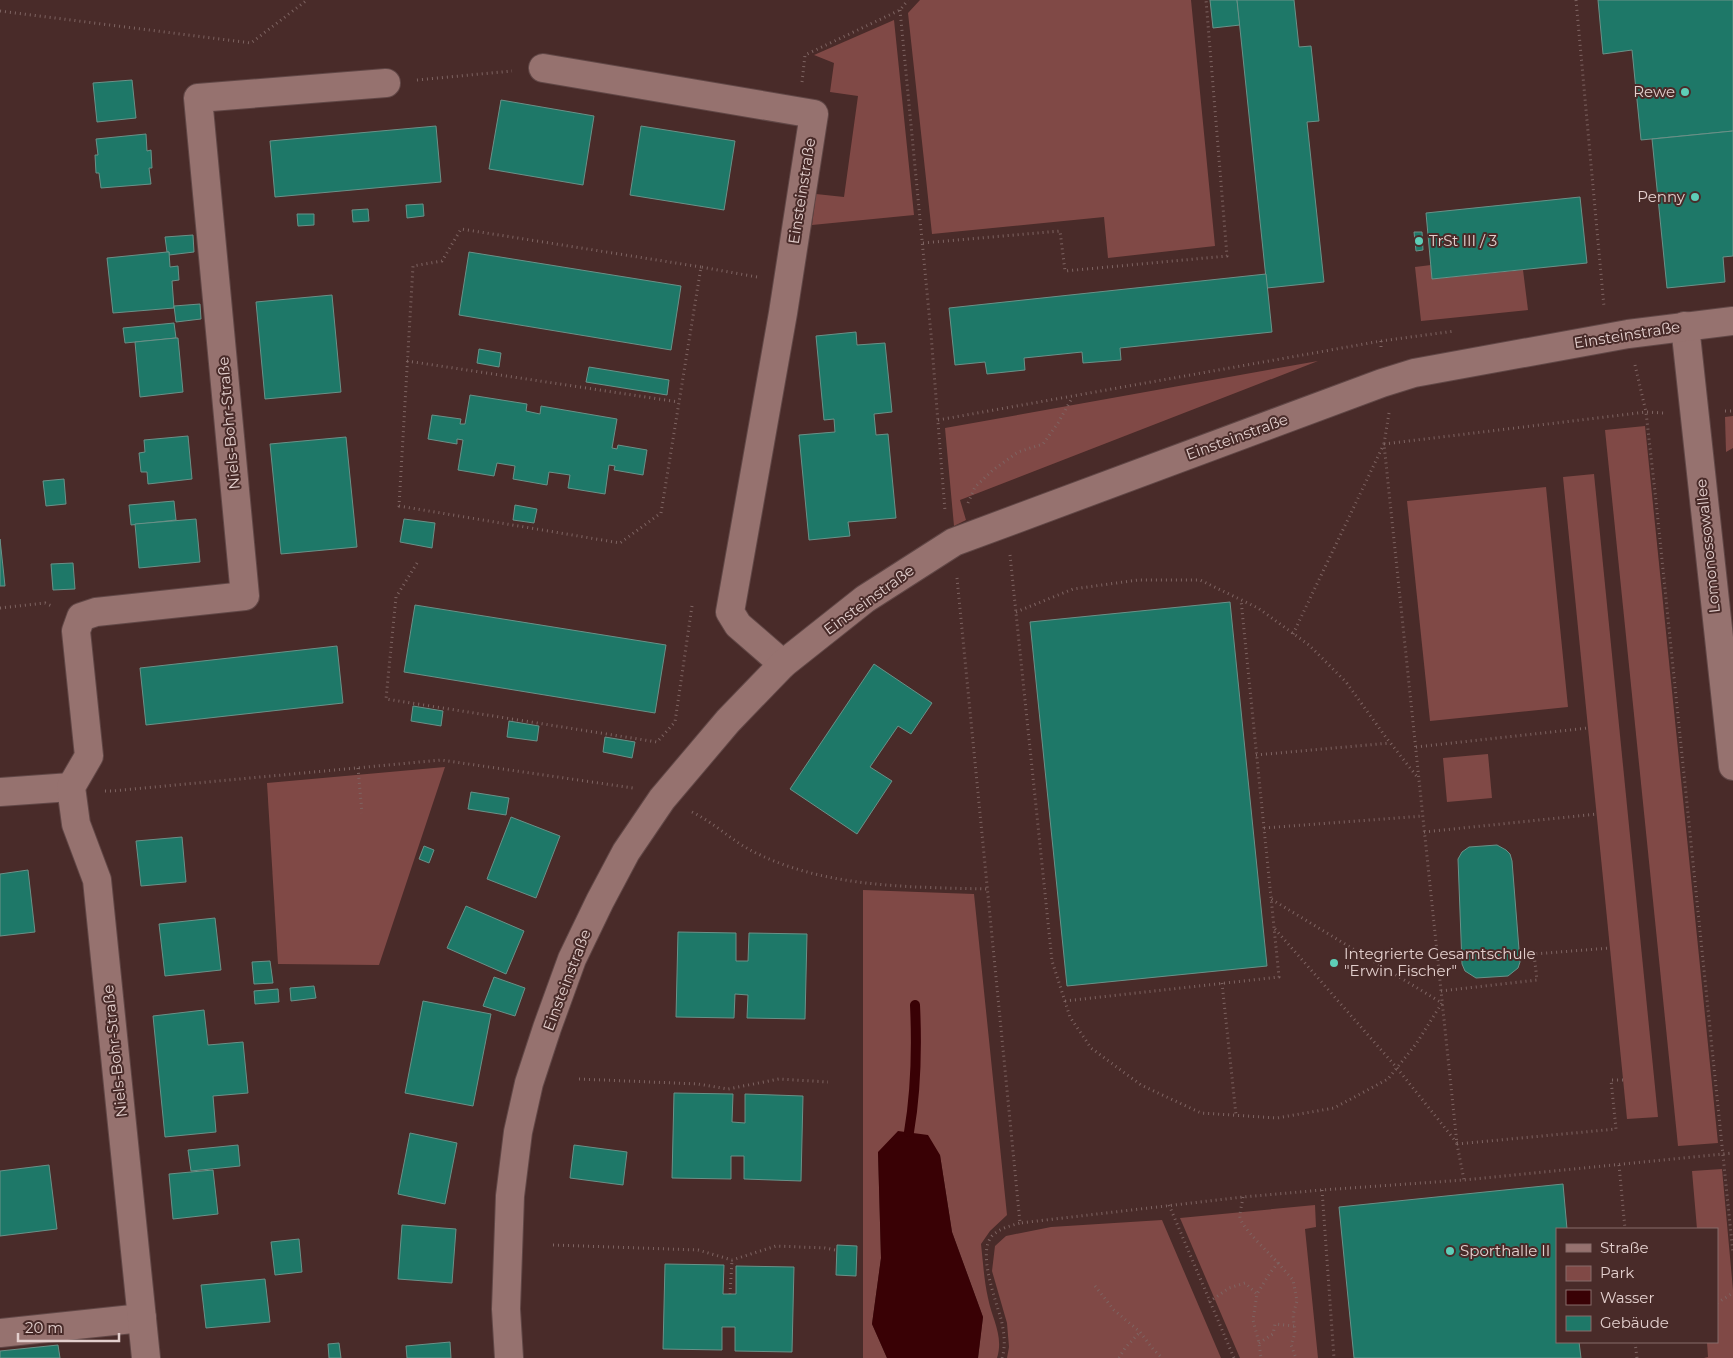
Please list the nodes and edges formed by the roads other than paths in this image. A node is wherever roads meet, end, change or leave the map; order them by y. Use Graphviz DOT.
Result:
graph roads {
  1 [pos="543,68"];
  2 [pos="386,83"];
  3 [pos="1733,322"];
  4 [pos="1685,326"];
  5 [pos="783,664"];
  6 [pos="1733,766"];
  7 [pos="71,787"];
  8 [pos="0,792"];
  9 [pos="142,1318"];
  10 [pos="0,1333"];
  11 [pos="146,1358"];
  12 [pos="509,1358"];
  1 -- 5 [label="street, Einsteinstraße"];
  2 -- 7 [label="street, Niels-Bohr-Straße"];
  3 -- 4 [label="street, Einsteinstraße"];
  4 -- 5 [label="street, Einsteinstraße"];
  4 -- 6 [label="street, Lomonossowallee"];
  5 -- 12 [label="street, Einsteinstraße"];
  7 -- 8 [label="street"];
  7 -- 9 [label="street, Niels-Bohr-Straße"];
  9 -- 10 [label="street"];
  9 -- 11 [label="street, Niels-Bohr-Straße"];
}
